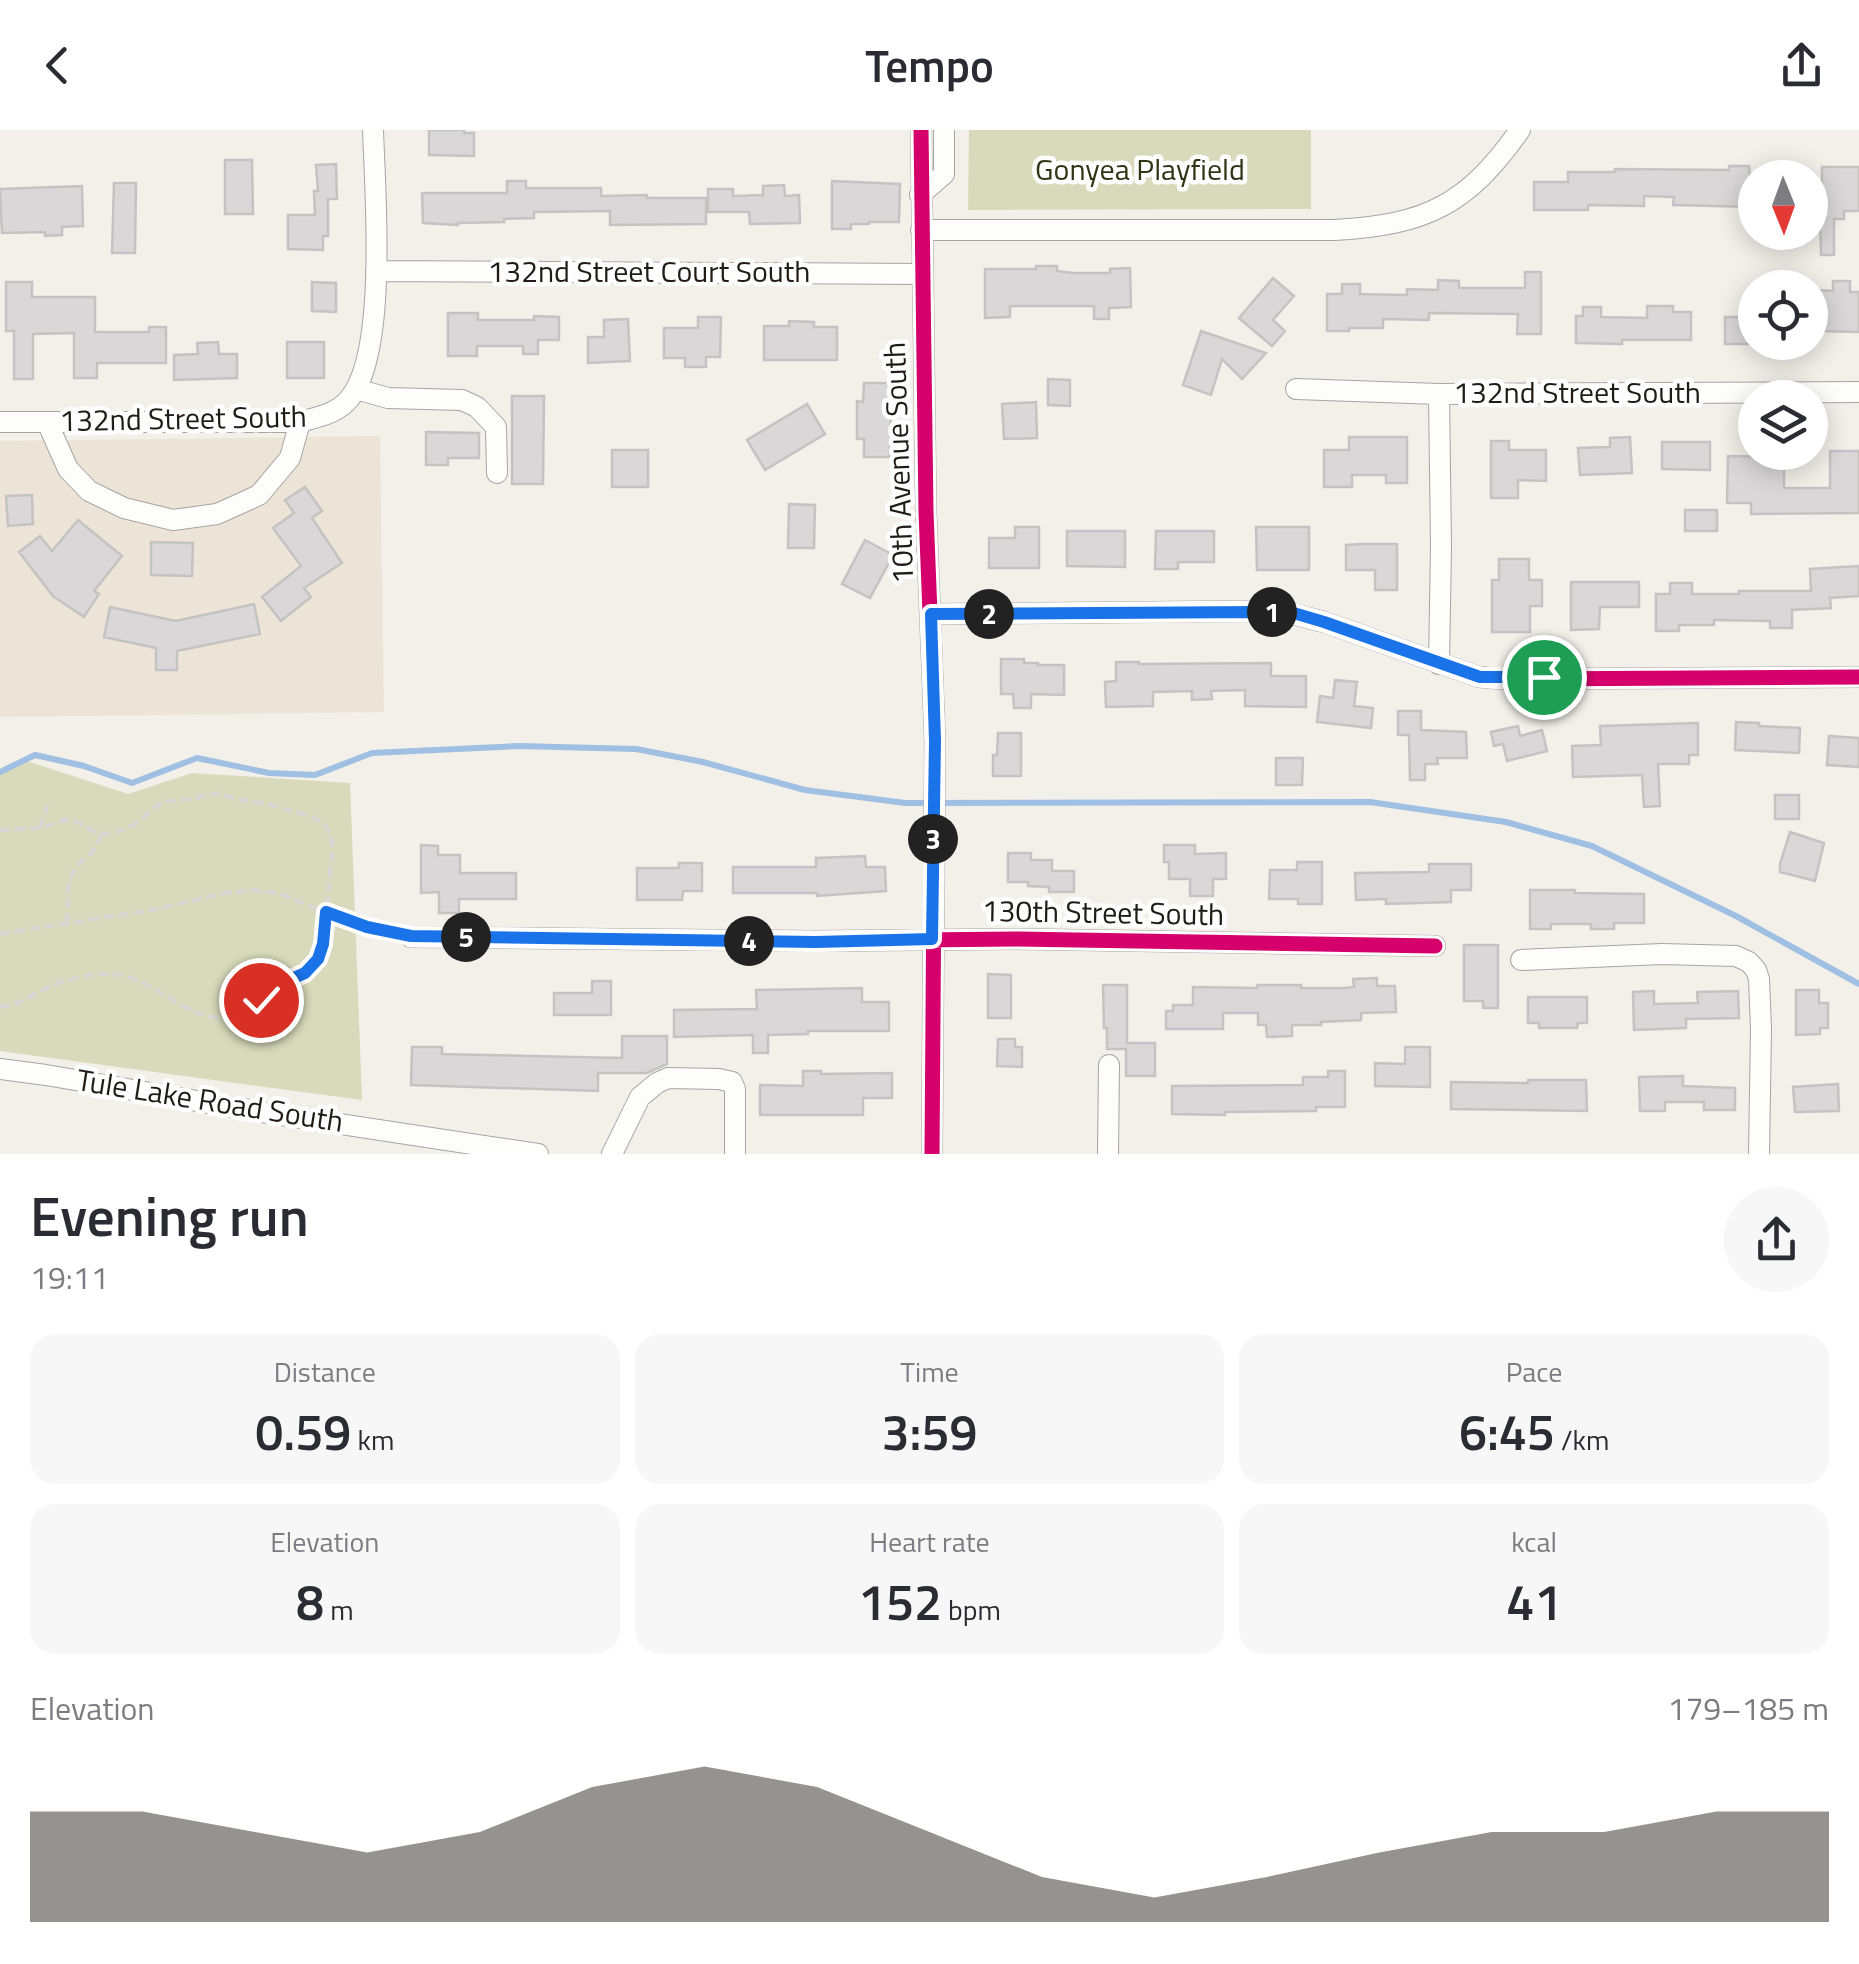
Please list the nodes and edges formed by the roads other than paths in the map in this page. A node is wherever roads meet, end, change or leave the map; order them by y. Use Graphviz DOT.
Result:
graph roads {
  1 [pos="373,130"];
  2 [pos="920,130"];
  3 [pos="944,130"];
  4 [pos="1514,137"];
  5 [pos="920,195"];
  6 [pos="921,230"];
  7 [pos="376,271"];
  8 [pos="922,274"];
  9 [pos="356,389"];
  10 [pos="1296,389"];
  11 [pos="1859,392"];
  12 [pos="1439,394"];
  13 [pos="0,422"];
  14 [pos="47,422"];
  15 [pos="300,422"];
  16 [pos="497,474"];
  17 [pos="931,614"];
  18 [pos="1439,664"];
  19 [pos="1859,676"];
  20 [pos="411,936"];
  21 [pos="932,939"];
  22 [pos="1435,946"];
  23 [pos="1522,960"];
  24 [pos="1109,1065"];
  25 [pos="0,1069"];
  26 [pos="538,1154"];
  27 [pos="612,1154"];
  28 [pos="735,1154"];
  29 [pos="932,1154"];
  30 [pos="1108,1154"];
  31 [pos="1759,1154"];
  1 -- 7 [label="street"];
  2 -- 5 [label="street, 10th Avenue South"];
  3 -- 5 [label="street"];
  4 -- 6 [label="street"];
  5 -- 6 [label="street, 10th Avenue South"];
  6 -- 8 [label="street, 10th Avenue South"];
  7 -- 8 [label="street, 132nd Street Court South"];
  7 -- 9 [label="street"];
  8 -- 17 [label="street, 10th Avenue South"];
  9 -- 15 [label="street, 132nd Street South"];
  9 -- 16 [label="street"];
  10 -- 12 [label="street, 132nd Street South"];
  11 -- 12 [label="street, 132nd Street South"];
  12 -- 18 [label="street"];
  13 -- 14 [label="street, 132nd Street South"];
  14 -- 15 [label="street, 132nd Street South"];
  14 -- 15 [label="street"];
  17 -- 18 [label="street"];
  17 -- 21 [label="street, 10th Avenue South"];
  18 -- 19 [label="street"];
  20 -- 21 [label="street, 130th Street South"];
  21 -- 22 [label="street, 130th Street South"];
  21 -- 29 [label="street, 10th Avenue South"];
  23 -- 31 [label="street"];
  24 -- 30 [label="street"];
  25 -- 26 [label="street, Tule Lake Road South"];
  27 -- 28 [label="street"];
}
